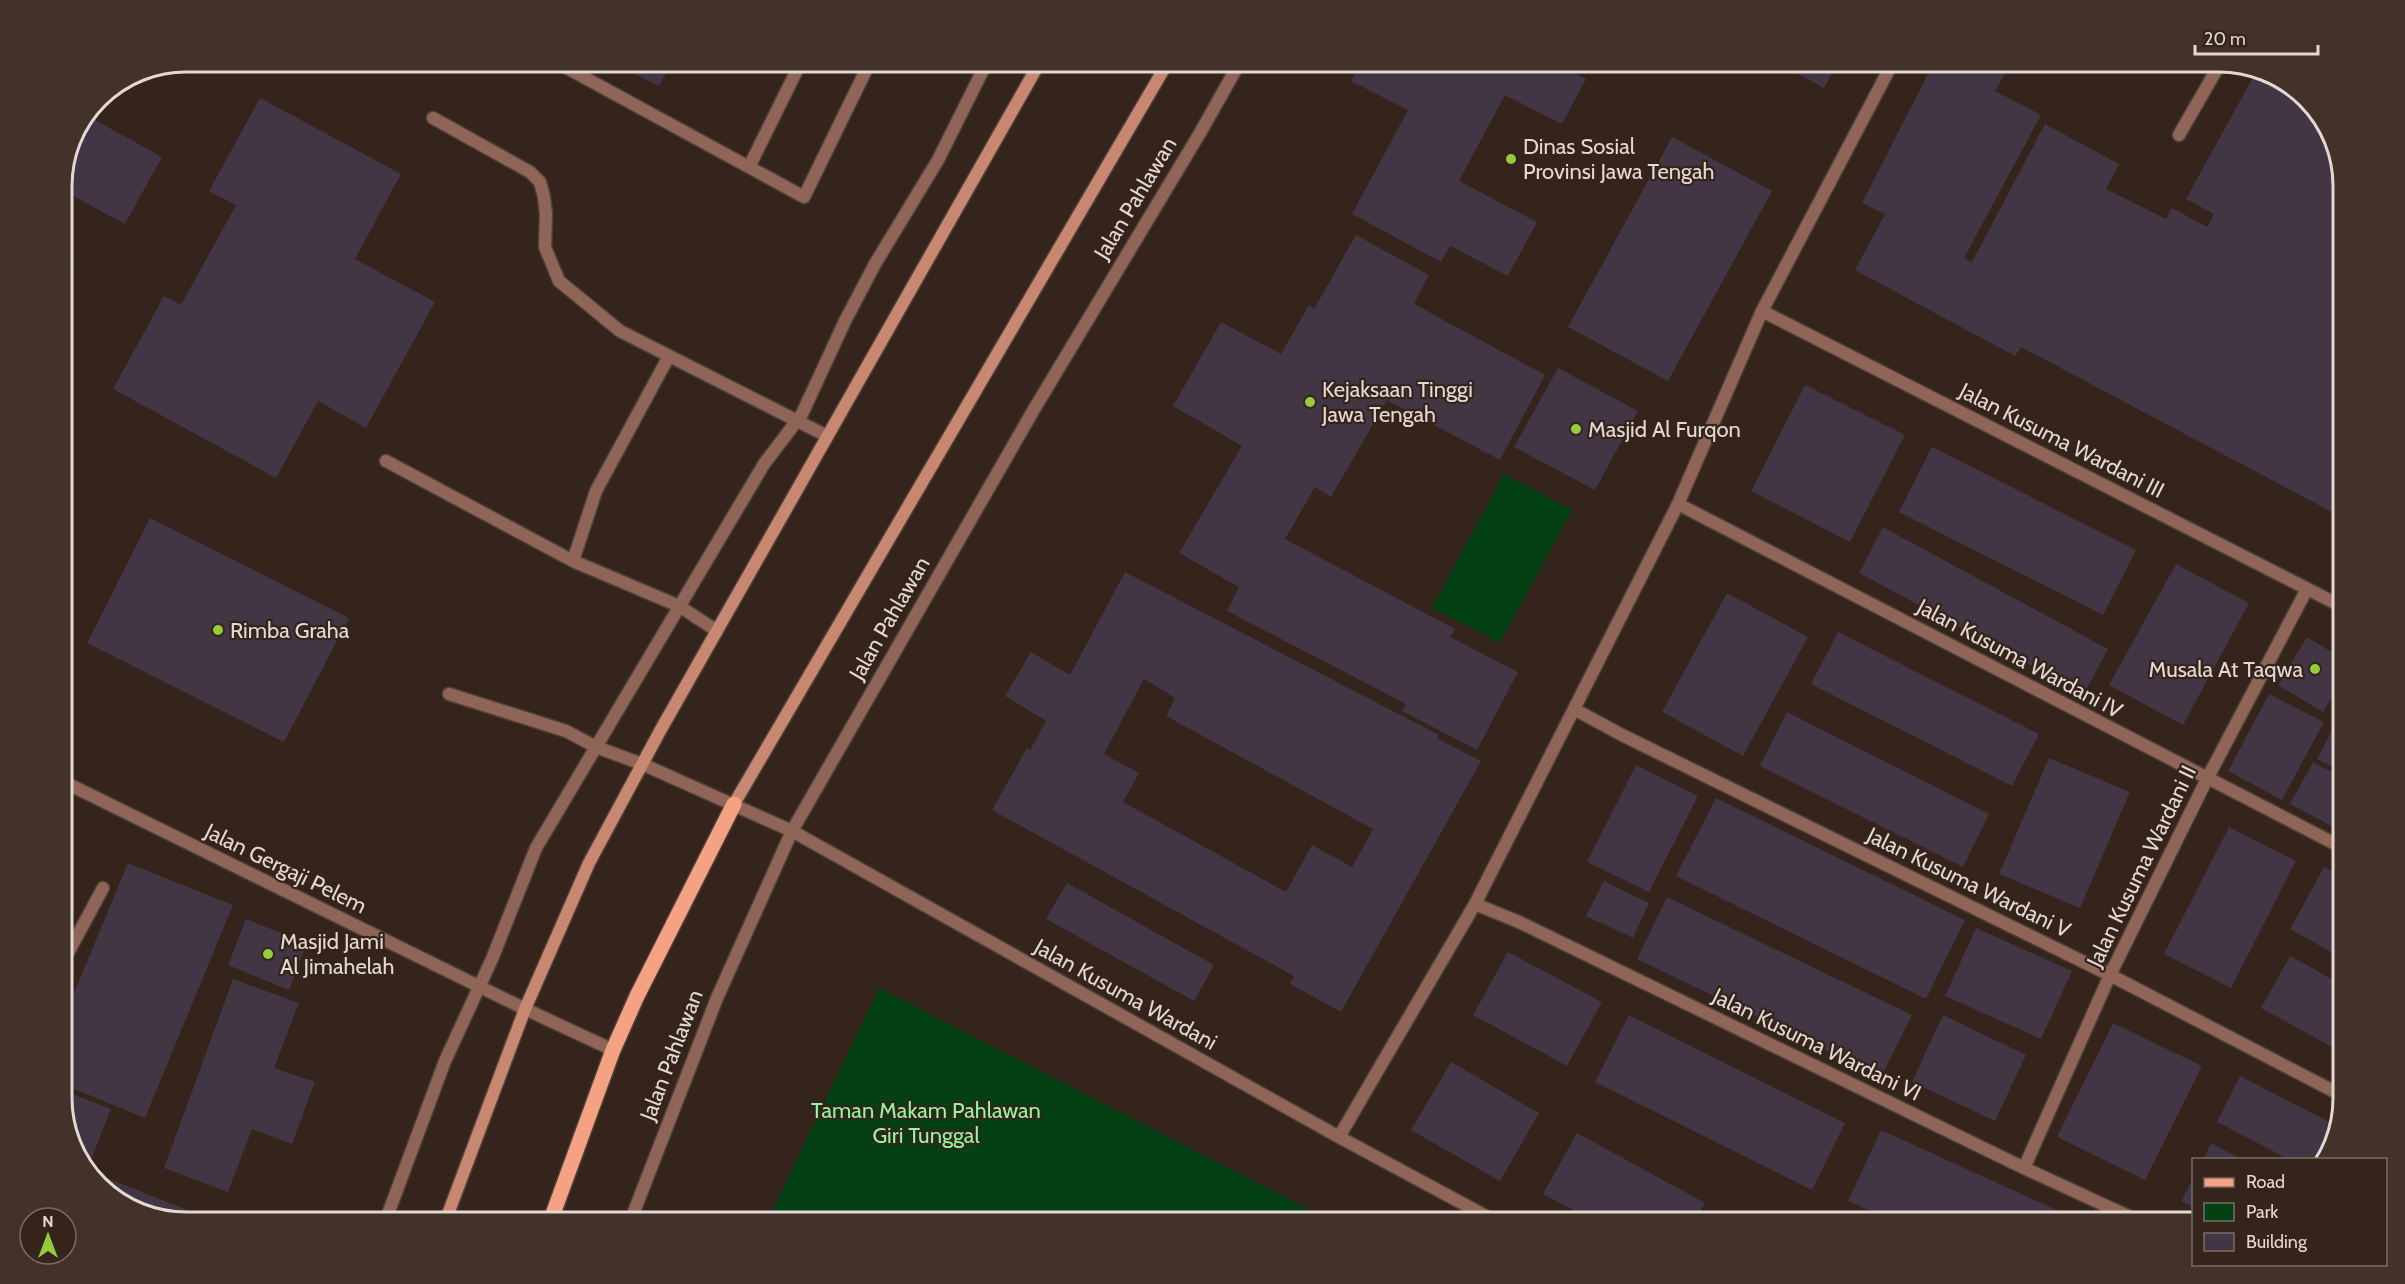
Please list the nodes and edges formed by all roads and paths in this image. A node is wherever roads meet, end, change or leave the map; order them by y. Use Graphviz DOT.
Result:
graph roads {
  1 [pos="573,72"];
  2 [pos="796,72"];
  3 [pos="865,72"];
  4 [pos="982,72"];
  5 [pos="1034,72"];
  6 [pos="1162,72"];
  7 [pos="1234,72"];
  8 [pos="1888,72"];
  9 [pos="2215,72"];
  10 [pos="433,118"];
  11 [pos="2179,135"];
  12 [pos="749,167"];
  13 [pos="1762,311"];
  14 [pos="669,356"];
  15 [pos="798,420"];
  16 [pos="827,436"];
  17 [pos="386,461"];
  18 [pos="1678,504"];
  19 [pos="573,561"];
  20 [pos="2307,589"];
  21 [pos="2333,602"];
  22 [pos="679,606"];
  23 [pos="717,631"];
  24 [pos="448,694"];
  25 [pos="1575,709"];
  26 [pos="596,747"];
  27 [pos="642,764"];
  28 [pos="2207,779"];
  29 [pos="72,786"];
  30 [pos="734,804"];
  31 [pos="792,831"];
  32 [pos="2333,844"];
  33 [pos="103,888"];
  34 [pos="1474,904"];
  35 [pos="72,945"];
  36 [pos="2110,975"];
  37 [pos="480,987"];
  38 [pos="525,1009"];
  39 [pos="613,1050"];
  40 [pos="2333,1091"];
  41 [pos="1339,1137"];
  42 [pos="2024,1168"];
  43 [pos="389,1212"];
  44 [pos="449,1212"];
  45 [pos="554,1212"];
  46 [pos="634,1212"];
  47 [pos="1478,1212"];
  48 [pos="2119,1212"];
  1 -- 12 [label="street"];
  2 -- 12 [label="street"];
  3 -- 12 [label="street"];
  4 -- 15 [label="street"];
  5 -- 16 [label="main road"];
  6 -- 30 [label="main road, Jalan Pahlawan"];
  7 -- 31 [label="street, Jalan Pahlawan"];
  8 -- 13 [label="street"];
  9 -- 11 [label="street"];
  10 -- 14 [label="street"];
  13 -- 18 [label="street"];
  13 -- 20 [label="street, Jalan Kusuma Wardani III"];
  14 -- 15 [label="street"];
  14 -- 19 [label="street"];
  15 -- 16 [label="street"];
  15 -- 22 [label="street"];
  16 -- 23 [label="main road"];
  17 -- 19 [label="street"];
  18 -- 25 [label="street"];
  18 -- 28 [label="street, Jalan Kusuma Wardani IV"];
  19 -- 22 [label="street"];
  20 -- 21 [label="street, Jalan Kusuma Wardani III"];
  20 -- 28 [label="street, Jalan Kusuma Wardani II"];
  22 -- 23 [label="street"];
  22 -- 26 [label="street"];
  23 -- 27 [label="main road"];
  24 -- 26 [label="street"];
  25 -- 34 [label="street"];
  25 -- 36 [label="street, Jalan Kusuma Wardani V"];
  26 -- 27 [label="street"];
  26 -- 37 [label="street"];
  27 -- 30 [label="street"];
  27 -- 38 [label="main road"];
  28 -- 32 [label="street, Jalan Kusuma Wardani IV"];
  28 -- 36 [label="street, Jalan Kusuma Wardani II"];
  29 -- 37 [label="street, Jalan Gergaji Pelem"];
  30 -- 31 [label="street, Jalan Kusuma Wardani"];
  30 -- 39 [label="main road, Jalan Pahlawan"];
  31 -- 41 [label="street, Jalan Kusuma Wardani"];
  31 -- 46 [label="street, Jalan Pahlawan"];
  33 -- 35 [label="street"];
  34 -- 41 [label="street"];
  34 -- 42 [label="street, Jalan Kusuma Wardani VI"];
  36 -- 40 [label="street, Jalan Kusuma Wardani V"];
  36 -- 42 [label="street, Jalan Kusuma Wardani II"];
  37 -- 38 [label="street, Jalan Gergaji Pelem"];
  37 -- 43 [label="street"];
  38 -- 39 [label="street"];
  38 -- 44 [label="main road"];
  39 -- 45 [label="main road, Jalan Pahlawan"];
  41 -- 47 [label="street, Jalan Kusuma Wardani"];
  42 -- 48 [label="street, Jalan Kusuma Wardani VI"];
}
